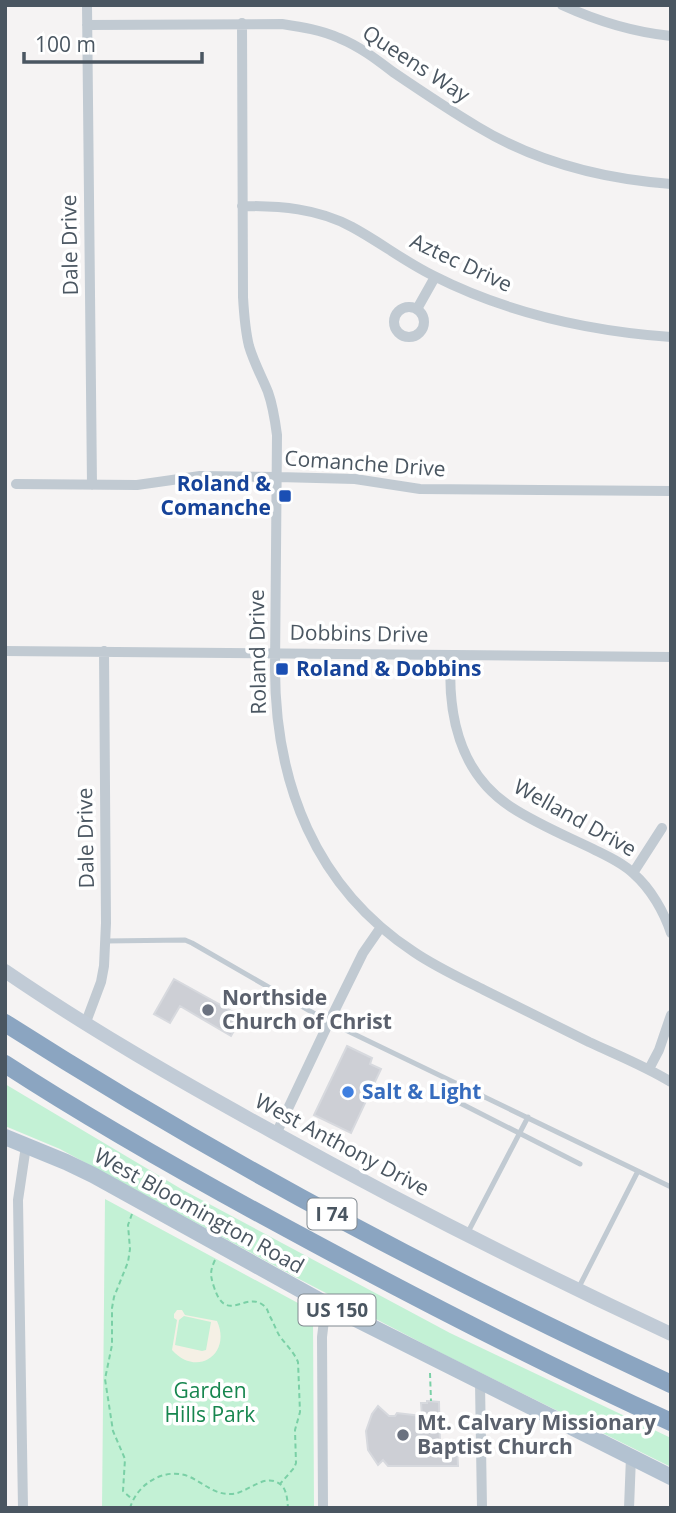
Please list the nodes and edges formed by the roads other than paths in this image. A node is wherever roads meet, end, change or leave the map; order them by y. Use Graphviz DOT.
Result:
graph roads {
  1 [pos="87,5"];
  2 [pos="562,5"];
  3 [pos="242,23"];
  4 [pos="88,25"];
  5 [pos="671,36"];
  6 [pos="671,184"];
  7 [pos="243,206"];
  8 [pos="435,276"];
  9 [pos="417,309"];
  10 [pos="671,337"];
  11 [pos="278,477"];
  12 [pos="16,484"];
  13 [pos="92,485"];
  14 [pos="671,491"];
  15 [pos="5,651"];
  16 [pos="104,651"];
  17 [pos="275,652"];
  18 [pos="451,655"];
  19 [pos="671,657"];
  20 [pos="662,828"];
  21 [pos="634,873"];
  22 [pos="381,927"];
  23 [pos="671,933"];
  24 [pos="106,941"];
  25 [pos="5,971"];
  26 [pos="671,1015"];
  27 [pos="86,1022"];
  28 [pos="329,1022"];
  29 [pos="5,1023"];
  30 [pos="5,1064"];
  31 [pos="649,1069"];
  32 [pos="671,1082"];
  33 [pos="456,1101"];
  34 [pos="528,1117"];
  35 [pos="519,1132"];
  36 [pos="276,1134"];
  37 [pos="5,1137"];
  38 [pos="26,1146"];
  39 [pos="580,1164"];
  40 [pos="638,1171"];
  41 [pos="671,1187"];
  42 [pos="467,1234"];
  43 [pos="578,1290"];
  44 [pos="326,1304"];
  45 [pos="671,1334"];
  46 [pos="480,1383"];
  47 [pos="671,1384"];
  48 [pos="671,1422"];
  49 [pos="631,1457"];
  50 [pos="671,1477"];
  51 [pos="23,1508"];
  52 [pos="323,1508"];
  53 [pos="482,1508"];
  54 [pos="629,1508"];
  1 -- 4 [label="street, Dale Drive"];
  2 -- 5 [label="street"];
  3 -- 4 [label="street, Queens Way"];
  3 -- 6 [label="street, Queens Way"];
  3 -- 7 [label="street, Roland Drive"];
  4 -- 13 [label="street, Dale Drive"];
  7 -- 8 [label="street, Aztec Drive"];
  7 -- 11 [label="street, Roland Drive"];
  8 -- 9 [label="street"];
  8 -- 10 [label="street, Aztec Drive"];
  11 -- 13 [label="street, Comanche Drive"];
  11 -- 14 [label="street, Comanche Drive"];
  11 -- 17 [label="street, Roland Drive"];
  12 -- 13 [label="street, Comanche Drive"];
  15 -- 16 [label="street, Dobbins Drive"];
  16 -- 17 [label="street, Dobbins Drive"];
  16 -- 24 [label="street, Dale Drive"];
  17 -- 18 [label="street, Dobbins Drive"];
  17 -- 22 [label="street, Roland Drive"];
  18 -- 19 [label="street, Dobbins Drive"];
  18 -- 21 [label="street, Welland Drive"];
  20 -- 21 [label="street"];
  21 -- 23 [label="street, Welland Drive"];
  22 -- 28 [label="street"];
  22 -- 31 [label="street, Roland Drive"];
  24 -- 27 [label="street, Dale Drive"];
  24 -- 28 [label="lane"];
  25 -- 27 [label="street, West Anthony Drive"];
  26 -- 31 [label="street"];
  27 -- 36 [label="street, West Anthony Drive"];
  28 -- 34 [label="lane"];
  28 -- 36 [label="street"];
  29 -- 47 [label="highway, I 74"];
  30 -- 48 [label="highway, I 74"];
  31 -- 32 [label="street, Roland Drive"];
  33 -- 35 [label="lane"];
  34 -- 35 [label="lane"];
  34 -- 40 [label="lane"];
  35 -- 39 [label="lane"];
  35 -- 42 [label="lane"];
  36 -- 42 [label="street, West Anthony Drive"];
  37 -- 38 [label="main road, West Bloomington Road / US 150"];
  38 -- 44 [label="main road, West Bloomington Road / US 150"];
  38 -- 51 [label="street"];
  40 -- 41 [label="lane"];
  40 -- 43 [label="lane"];
  42 -- 43 [label="street, West Anthony Drive"];
  43 -- 45 [label="street, West Anthony Drive"];
  44 -- 46 [label="main road, West Bloomington Road / US 150"];
  44 -- 52 [label="street"];
  46 -- 49 [label="main road, West Bloomington Road / US 150"];
  46 -- 53 [label="street"];
  49 -- 50 [label="main road, West Bloomington Road / US 150"];
  49 -- 54 [label="street"];
}
